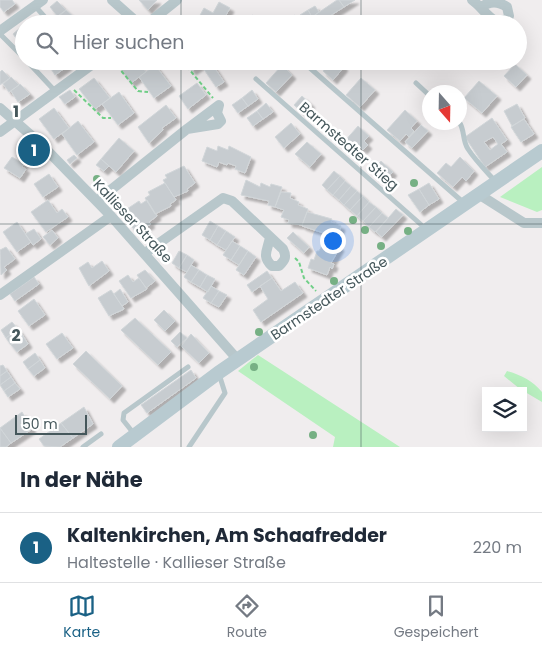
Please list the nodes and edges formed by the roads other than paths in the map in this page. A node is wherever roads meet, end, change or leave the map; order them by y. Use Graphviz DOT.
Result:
graph roads {
  1 [pos="112,0"];
  2 [pos="177,0"];
  3 [pos="472,0"];
  4 [pos="39,3"];
  5 [pos="481,7"];
  6 [pos="23,15"];
  7 [pos="46,15"];
  8 [pos="129,15"];
  9 [pos="158,15"];
  10 [pos="15,21"];
  11 [pos="0,32"];
  12 [pos="15,48"];
  13 [pos="36,70"];
  14 [pos="83,70"];
  15 [pos="312,70"];
  16 [pos="256,79"];
  17 [pos="416,83"];
  18 [pos="422,89"];
  19 [pos="56,91"];
  20 [pos="0,108"];
  21 [pos="16,120"];
  22 [pos="188,129"];
  23 [pos="462,130"];
  24 [pos="0,132"];
  25 [pos="542,151"];
  26 [pos="497,183"];
  27 [pos="480,195"];
  28 [pos="97,201"];
  29 [pos="466,205"];
  30 [pos="111,216"];
  31 [pos="542,223"];
  32 [pos="428,230"];
  33 [pos="270,237"];
  34 [pos="145,253"];
  35 [pos="0,294"];
  36 [pos="238,360"];
  37 [pos="188,367"];
  38 [pos="218,373"];
  39 [pos="100,434"];
  40 [pos="135,435"];
  41 [pos="83,447"];
  42 [pos="118,447"];
  43 [pos="190,447"];
  1 -- 8 [label="street"];
  2 -- 9 [label="street"];
  3 -- 5 [label="street"];
  4 -- 6 [label="street"];
  4 -- 7 [label="lane"];
  10 -- 11 [label="street"];
  11 -- 12 [label="lane"];
  13 -- 19 [label="lane"];
  14 -- 19 [label="street"];
  15 -- 29 [label="lane"];
  16 -- 32 [label="lane, Barmstedter Stieg"];
  17 -- 18 [label="lane"];
  19 -- 21 [label="street"];
  20 -- 21 [label="street, Kallieser Straße"];
  21 -- 24 [label="street"];
  21 -- 28 [label="street, Kallieser Straße"];
  22 -- 22 [label="street"];
  22 -- 28 [label="street"];
  23 -- 26 [label="lane"];
  25 -- 26 [label="main road, Barmstedter Straße"];
  26 -- 27 [label="main road, Barmstedter Straße"];
  27 -- 29 [label="main road, Barmstedter Straße"];
  27 -- 31 [label="street"];
  28 -- 30 [label="street, Kallieser Straße"];
  29 -- 32 [label="main road, Barmstedter Straße"];
  30 -- 34 [label="street, Kallieser Straße"];
  30 -- 35 [label="street"];
  32 -- 36 [label="main road, Barmstedter Straße"];
  33 -- 33 [label="street"];
  33 -- 34 [label="street"];
  34 -- 36 [label="street, Kallieser Straße"];
  36 -- 38 [label="main road, Barmstedter Straße"];
  37 -- 40 [label="lane"];
  38 -- 40 [label="main road, Barmstedter Straße"];
  38 -- 43 [label="lane"];
  39 -- 41 [label="lane"];
  40 -- 42 [label="main road, Barmstedter Straße"];
}
